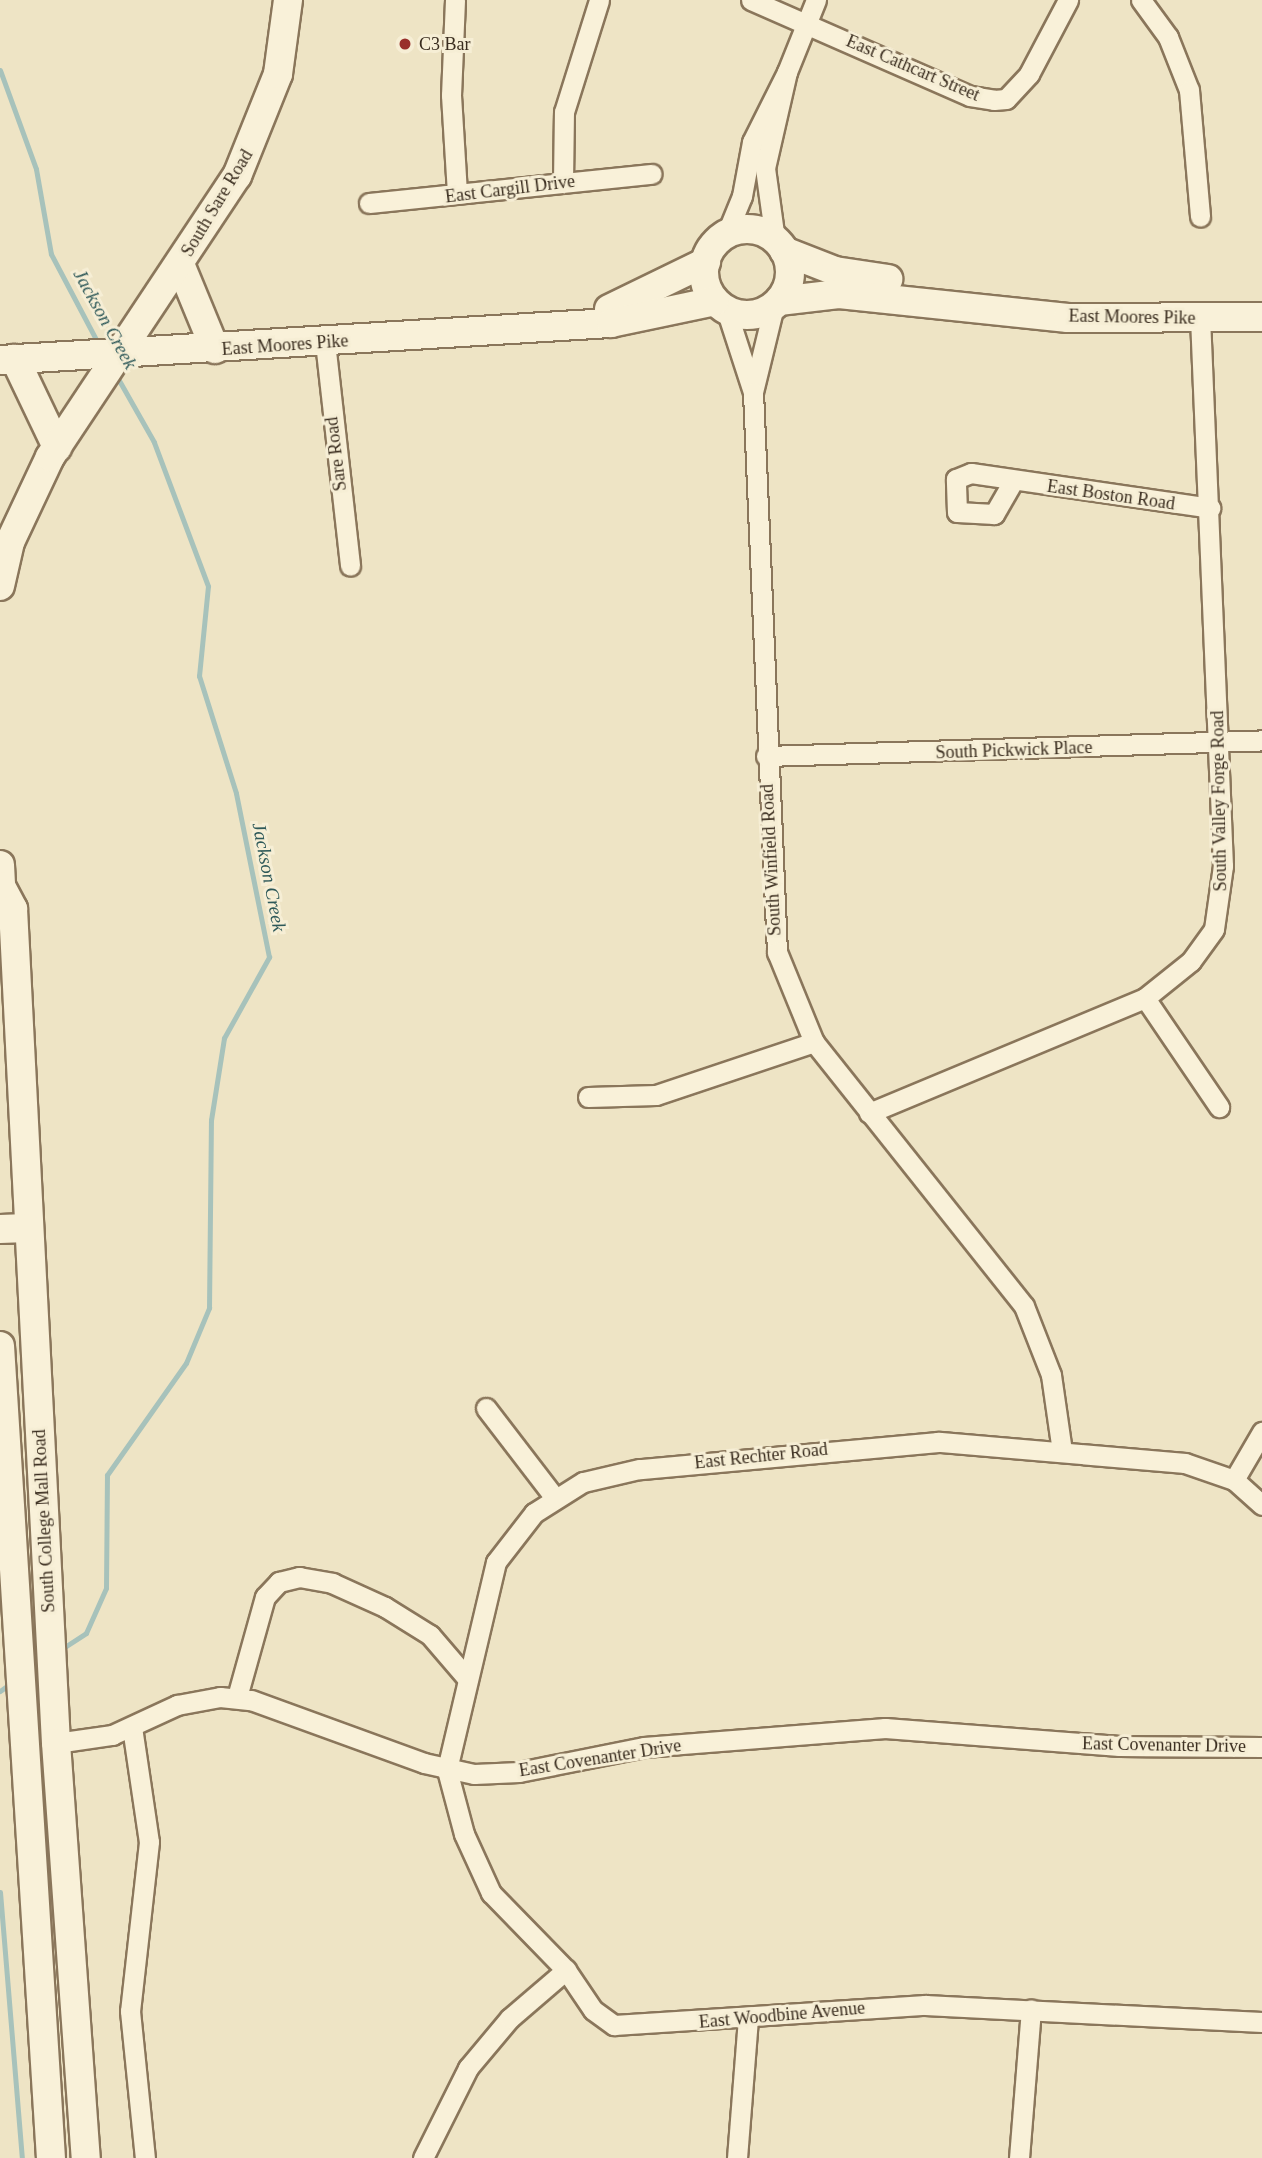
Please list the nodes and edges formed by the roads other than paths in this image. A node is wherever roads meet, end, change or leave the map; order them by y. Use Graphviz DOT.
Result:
graph roads {
  1 [pos="288,0"];
  2 [pos="454,0"];
  3 [pos="599,0"];
  4 [pos="751,0"];
  5 [pos="816,0"];
  6 [pos="1068,0"];
  7 [pos="1141,0"];
  8 [pos="806,22"];
  9 [pos="787,72"];
  10 [pos="652,174"];
  11 [pos="563,182"];
  12 [pos="457,193"];
  13 [pos="369,203"];
  14 [pos="1200,217"];
  15 [pos="726,235"];
  16 [pos="780,245"];
  17 [pos="705,262"];
  18 [pos="180,264"];
  19 [pos="776,304"];
  20 [pos="720,305"];
  21 [pos="1002,310"];
  22 [pos="1262,317"];
  23 [pos="1200,318"];
  24 [pos="570,323"];
  25 [pos="325,342"];
  26 [pos="215,349"];
  27 [pos="126,352"];
  28 [pos="8,359"];
  29 [pos="753,392"];
  30 [pos="57,447"];
  31 [pos="1012,483"];
  32 [pos="1210,508"];
  33 [pos="350,566"];
  34 [pos="0,586"];
  35 [pos="1262,740"];
  36 [pos="1220,741"];
  37 [pos="766,756"];
  38 [pos="0,866"];
  39 [pos="0,887"];
  40 [pos="1145,998"];
  41 [pos="814,1042"];
  42 [pos="587,1097"];
  43 [pos="1219,1107"];
  44 [pos="870,1113"];
  45 [pos="14,1228"];
  46 [pos="0,1346"];
  47 [pos="486,1408"];
  48 [pos="1262,1432"];
  49 [pos="1062,1451"];
  50 [pos="1234,1480"];
  51 [pos="555,1498"];
  52 [pos="1262,1505"];
  53 [pos="466,1677"];
  54 [pos="237,1698"];
  55 [pos="132,1727"];
  56 [pos="56,1743"];
  57 [pos="11,1747"];
  58 [pos="1262,1747"];
  59 [pos="447,1770"];
  60 [pos="566,1970"];
  61 [pos="1031,2009"];
  62 [pos="748,2019"];
  63 [pos="1262,2022"];
  64 [pos="49,2127"];
  65 [pos="83,2127"];
  66 [pos="51,2158"];
  67 [pos="86,2158"];
  68 [pos="145,2158"];
  69 [pos="423,2158"];
  70 [pos="737,2158"];
  71 [pos="1019,2158"];
  1 -- 18 [label="main road, South Sare Road"];
  2 -- 12 [label="street"];
  3 -- 11 [label="street"];
  4 -- 8 [label="street, East Cathcart Street"];
  5 -- 8 [label="street"];
  6 -- 8 [label="street, East Cathcart Street"];
  7 -- 14 [label="street"];
  8 -- 9 [label="street"];
  9 -- 15 [label="street"];
  9 -- 16 [label="street"];
  10 -- 11 [label="street, East Cargill Drive"];
  11 -- 12 [label="street, East Cargill Drive"];
  12 -- 13 [label="street, East Cargill Drive"];
  15 -- 16 [label="main road"];
  15 -- 17 [label="main road"];
  16 -- 19 [label="main road"];
  16 -- 21 [label="main road, East Moores Pike"];
  17 -- 20 [label="main road"];
  17 -- 24 [label="main road, East Moores Pike"];
  18 -- 26 [label="main road"];
  18 -- 27 [label="main road, South Sare Road"];
  19 -- 20 [label="main road"];
  19 -- 21 [label="main road, East Moores Pike"];
  19 -- 29 [label="street, South Winfield Road"];
  20 -- 24 [label="main road, East Moores Pike"];
  20 -- 29 [label="street, South Winfield Road"];
  21 -- 23 [label="main road, East Moores Pike"];
  22 -- 23 [label="main road, East Moores Pike"];
  23 -- 32 [label="street, South Valley Forge Road"];
  24 -- 25 [label="main road, East Moores Pike"];
  25 -- 26 [label="main road, East Moores Pike"];
  25 -- 33 [label="street, Sare Road"];
  26 -- 27 [label="main road, East Moores Pike"];
  27 -- 28 [label="main road, East Moores Pike"];
  27 -- 30 [label="main road"];
  28 -- 30 [label="main road"];
  29 -- 37 [label="street, South Winfield Road"];
  30 -- 34 [label="main road"];
  31 -- 32 [label="street, East Boston Road"];
  32 -- 36 [label="street, South Valley Forge Road"];
  35 -- 36 [label="street, South Pickwick Place"];
  36 -- 37 [label="street, South Pickwick Place"];
  36 -- 40 [label="street, South Valley Forge Road"];
  37 -- 41 [label="street, South Winfield Road"];
  38 -- 39 [label="main road, South College Mall Road"];
  39 -- 45 [label="main road, South College Mall Road"];
  40 -- 43 [label="street"];
  40 -- 44 [label="street, South Valley Forge Road"];
  41 -- 42 [label="street"];
  41 -- 44 [label="street, South Winfield Road"];
  44 -- 49 [label="street, South Winfield Road"];
  45 -- 56 [label="main road, South College Mall Road"];
  46 -- 57 [label="main road, South College Mall Road"];
  47 -- 51 [label="street"];
  48 -- 50 [label="street"];
  49 -- 50 [label="street, East Rechter Road"];
  49 -- 51 [label="street, East Rechter Road"];
  50 -- 52 [label="street, East Rechter Road"];
  51 -- 53 [label="street, East Rechter Road"];
  53 -- 54 [label="street"];
  53 -- 59 [label="street, East Rechter Road"];
  54 -- 55 [label="street, East Covenanter Drive"];
  54 -- 59 [label="street, East Covenanter Drive"];
  55 -- 56 [label="street, East Covenanter Drive"];
  55 -- 68 [label="street"];
  56 -- 57 [label="main road, East Covenanter Drive"];
  56 -- 65 [label="main road, South College Mall Road"];
  57 -- 64 [label="main road, South College Mall Road"];
  58 -- 59 [label="street, East Covenanter Drive"];
  59 -- 60 [label="street, East Woodbine Avenue"];
  60 -- 62 [label="street, East Woodbine Avenue"];
  60 -- 69 [label="street"];
  61 -- 62 [label="street, East Woodbine Avenue"];
  61 -- 63 [label="street, East Woodbine Avenue"];
  61 -- 71 [label="street"];
  62 -- 70 [label="street"];
  64 -- 65 [label="main road"];
  64 -- 66 [label="main road, South College Mall Road"];
  65 -- 67 [label="main road, South College Mall Road"];
}
